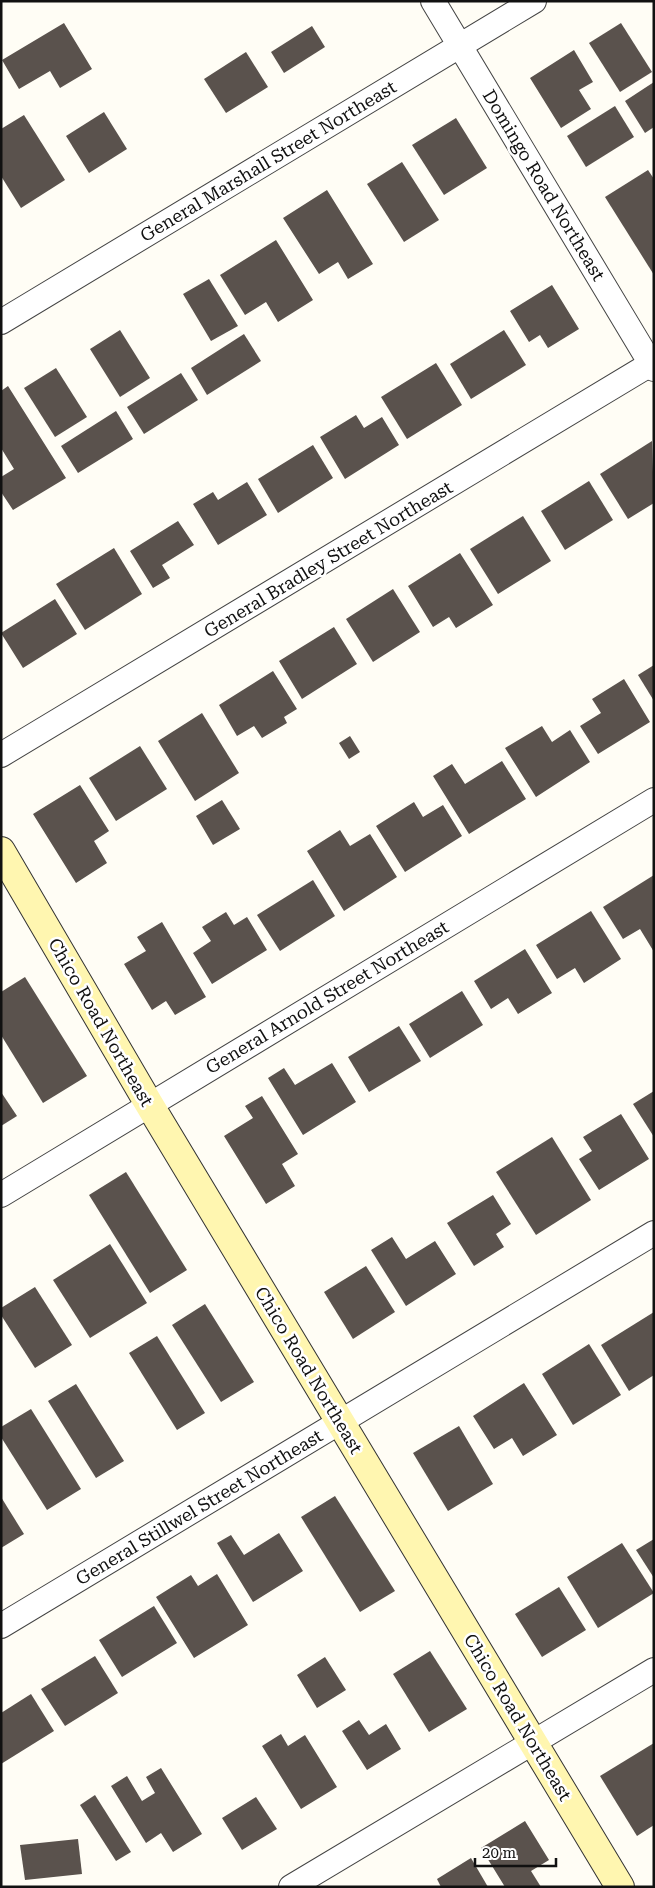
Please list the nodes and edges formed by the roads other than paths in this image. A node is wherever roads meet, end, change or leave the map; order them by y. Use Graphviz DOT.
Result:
graph roads {
  1 [pos="433,1"];
  2 [pos="534,1"];
  3 [pos="460,45"];
  4 [pos="1,322"];
  5 [pos="653,365"];
  6 [pos="1,755"];
  7 [pos="654,800"];
  8 [pos="1,852"];
  9 [pos="149,1104"];
  10 [pos="1,1195"];
  11 [pos="654,1233"];
  12 [pos="340,1422"];
  13 [pos="1,1626"];
  14 [pos="654,1670"];
  15 [pos="534,1741"];
  16 [pos="291,1887"];
  17 [pos="620,1887"];
  1 -- 3 [label="street, Domingo Road Northeast"];
  2 -- 3 [label="street, General Marshall Street Northeast"];
  3 -- 4 [label="street, General Marshall Street Northeast"];
  3 -- 5 [label="street, Domingo Road Northeast"];
  5 -- 6 [label="street, General Bradley Street Northeast"];
  7 -- 9 [label="street, General Arnold Street Northeast"];
  8 -- 9 [label="street, Chico Road Northeast"];
  9 -- 10 [label="street, General Arnold Street Northeast"];
  9 -- 12 [label="street, Chico Road Northeast"];
  11 -- 12 [label="street, General Stillwel Street Northeast"];
  12 -- 13 [label="street, General Stillwel Street Northeast"];
  12 -- 15 [label="street, Chico Road Northeast"];
  14 -- 15 [label="street"];
  15 -- 16 [label="street"];
  15 -- 17 [label="street, Chico Road Northeast"];
}
